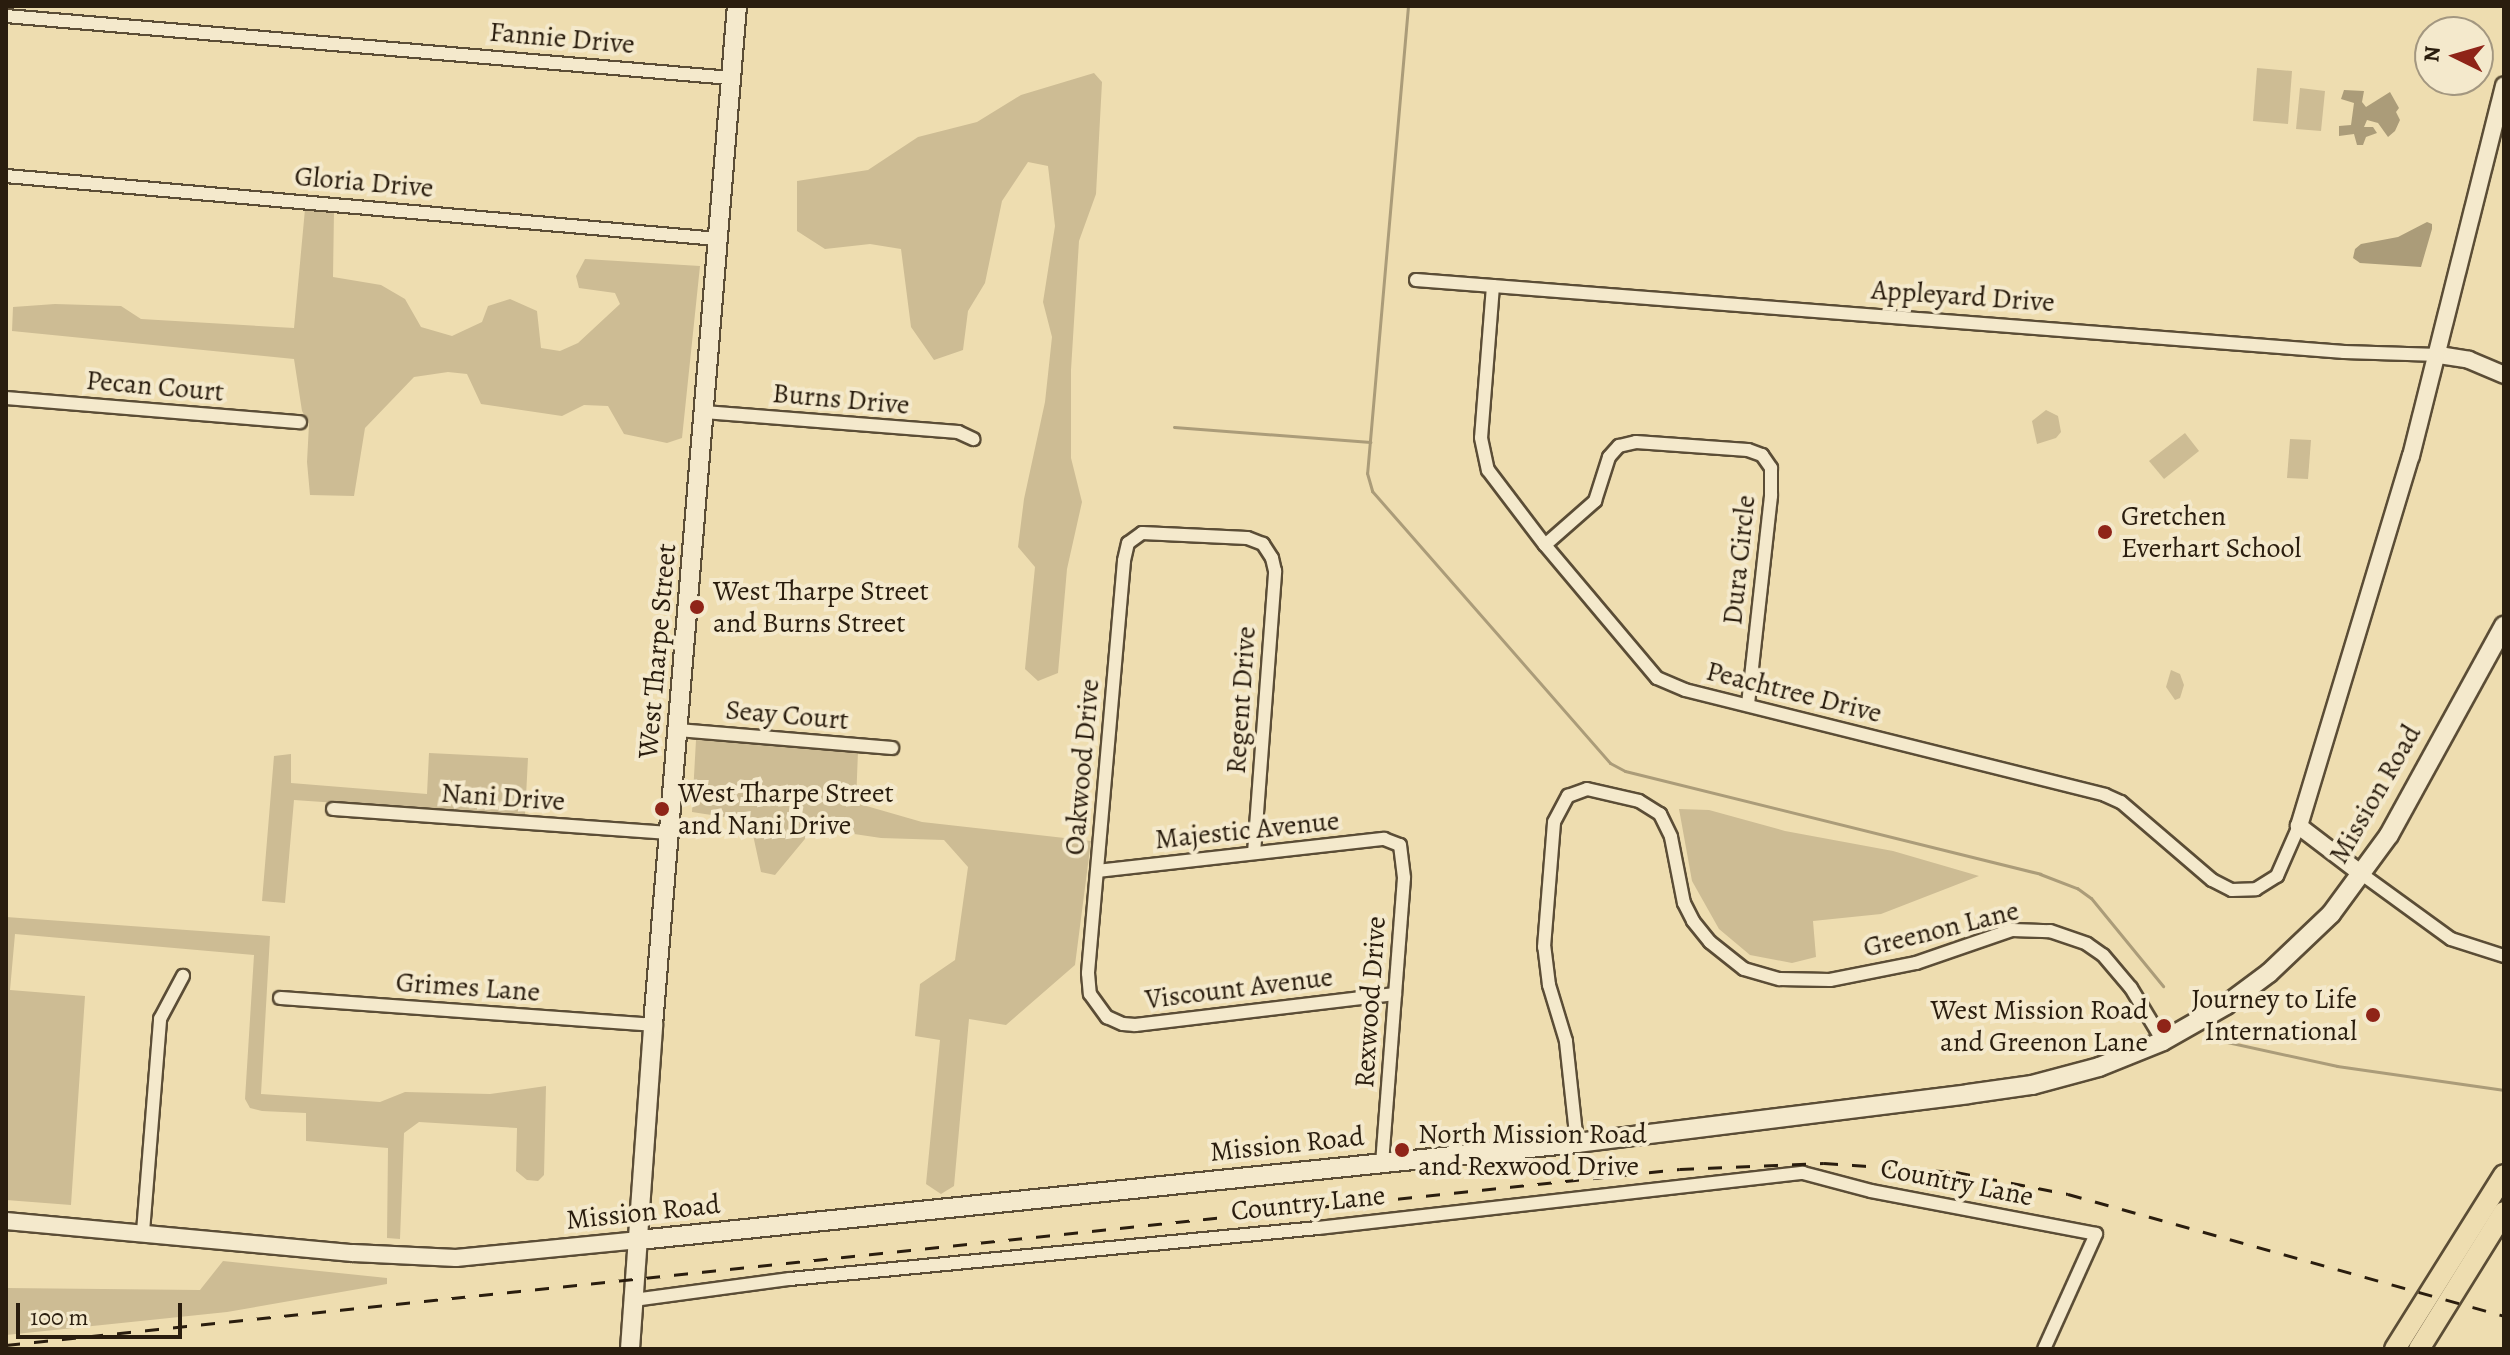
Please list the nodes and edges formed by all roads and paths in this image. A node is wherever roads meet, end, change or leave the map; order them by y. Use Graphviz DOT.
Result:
graph roads {
  1 [pos="737,6"];
  2 [pos="6,16"];
  3 [pos="731,78"];
  4 [pos="2504,86"];
  5 [pos="6,176"];
  6 [pos="718,239"];
  7 [pos="1416,280"];
  8 [pos="1493,286"];
  9 [pos="2439,355"];
  10 [pos="2504,375"];
  11 [pos="6,398"];
  12 [pos="704,412"];
  13 [pos="300,422"];
  14 [pos="973,439"];
  15 [pos="1545,545"];
  16 [pos="1269,551"];
  17 [pos="2504,626"];
  18 [pos="1748,705"];
  19 [pos="678,730"];
  20 [pos="892,748"];
  21 [pos="333,809"];
  22 [pos="2299,826"];
  23 [pos="670,833"];
  24 [pos="1400,845"];
  25 [pos="1254,853"];
  26 [pos="1097,871"];
  27 [pos="2363,875"];
  28 [pos="2504,956"];
  29 [pos="183,976"];
  30 [pos="1395,994"];
  31 [pos="280,998"];
  32 [pos="1096,1004"];
  33 [pos="653,1025"];
  34 [pos="2163,1041"];
  35 [pos="1577,1143"];
  36 [pos="1382,1163"];
  37 [pos="2504,1175"];
  38 [pos="2504,1212"];
  39 [pos="6,1221"];
  40 [pos="143,1232"];
  41 [pos="639,1240"];
  42 [pos="634,1300"];
  43 [pos="622,1349"];
  44 [pos="630,1349"];
  45 [pos="2044,1349"];
  46 [pos="2395,1349"];
  47 [pos="2419,1349"];
  1 -- 3 [label="main road, West Tharpe Street"];
  2 -- 3 [label="street, Fannie Drive"];
  3 -- 6 [label="main road, West Tharpe Street"];
  4 -- 9 [label="street, Mission Road"];
  5 -- 6 [label="street, Gloria Drive"];
  6 -- 12 [label="main road, West Tharpe Street"];
  7 -- 8 [label="street, Appleyard Drive"];
  8 -- 9 [label="street, Appleyard Drive"];
  8 -- 15 [label="street, Peachtree Drive"];
  9 -- 10 [label="street, Appleyard Drive"];
  9 -- 22 [label="street, Mission Road"];
  11 -- 13 [label="street, Pecan Court"];
  12 -- 14 [label="street, Burns Drive"];
  12 -- 19 [label="main road, West Tharpe Street"];
  15 -- 18 [label="street, Peachtree Drive"];
  15 -- 18 [label="street, Dura Circle"];
  16 -- 25 [label="street, Regent Drive"];
  16 -- 26 [label="street, Oakwood Drive"];
  17 -- 27 [label="main road, Mission Road"];
  18 -- 22 [label="street, Peachtree Drive"];
  19 -- 20 [label="street, Seay Court"];
  19 -- 23 [label="main road, West Tharpe Street"];
  21 -- 23 [label="street, Nani Drive"];
  22 -- 27 [label="street"];
  23 -- 33 [label="main road, West Tharpe Street"];
  24 -- 25 [label="street, Majestic Avenue"];
  24 -- 30 [label="street, Rexwood Drive"];
  25 -- 26 [label="street, Majestic Avenue"];
  26 -- 32 [label="street, Oakwood Drive"];
  27 -- 28 [label="street"];
  27 -- 34 [label="main road, Mission Road"];
  29 -- 40 [label="street"];
  30 -- 32 [label="street, Viscount Avenue"];
  30 -- 36 [label="street, Rexwood Drive"];
  31 -- 33 [label="street, Grimes Lane"];
  33 -- 41 [label="main road, West Tharpe Street"];
  34 -- 35 [label="main road, Mission Road"];
  34 -- 35 [label="street, Greenon Lane"];
  35 -- 36 [label="main road, Mission Road"];
  36 -- 41 [label="main road, Mission Road"];
  37 -- 46 [label="main road"];
  38 -- 47 [label="main road"];
  39 -- 40 [label="street, Mission Road"];
  40 -- 41 [label="street, Mission Road"];
  41 -- 42 [label="main road, West Tharpe Street"];
  42 -- 43 [label="main road"];
  42 -- 44 [label="main road"];
  42 -- 45 [label="street, Country Lane"];
}
